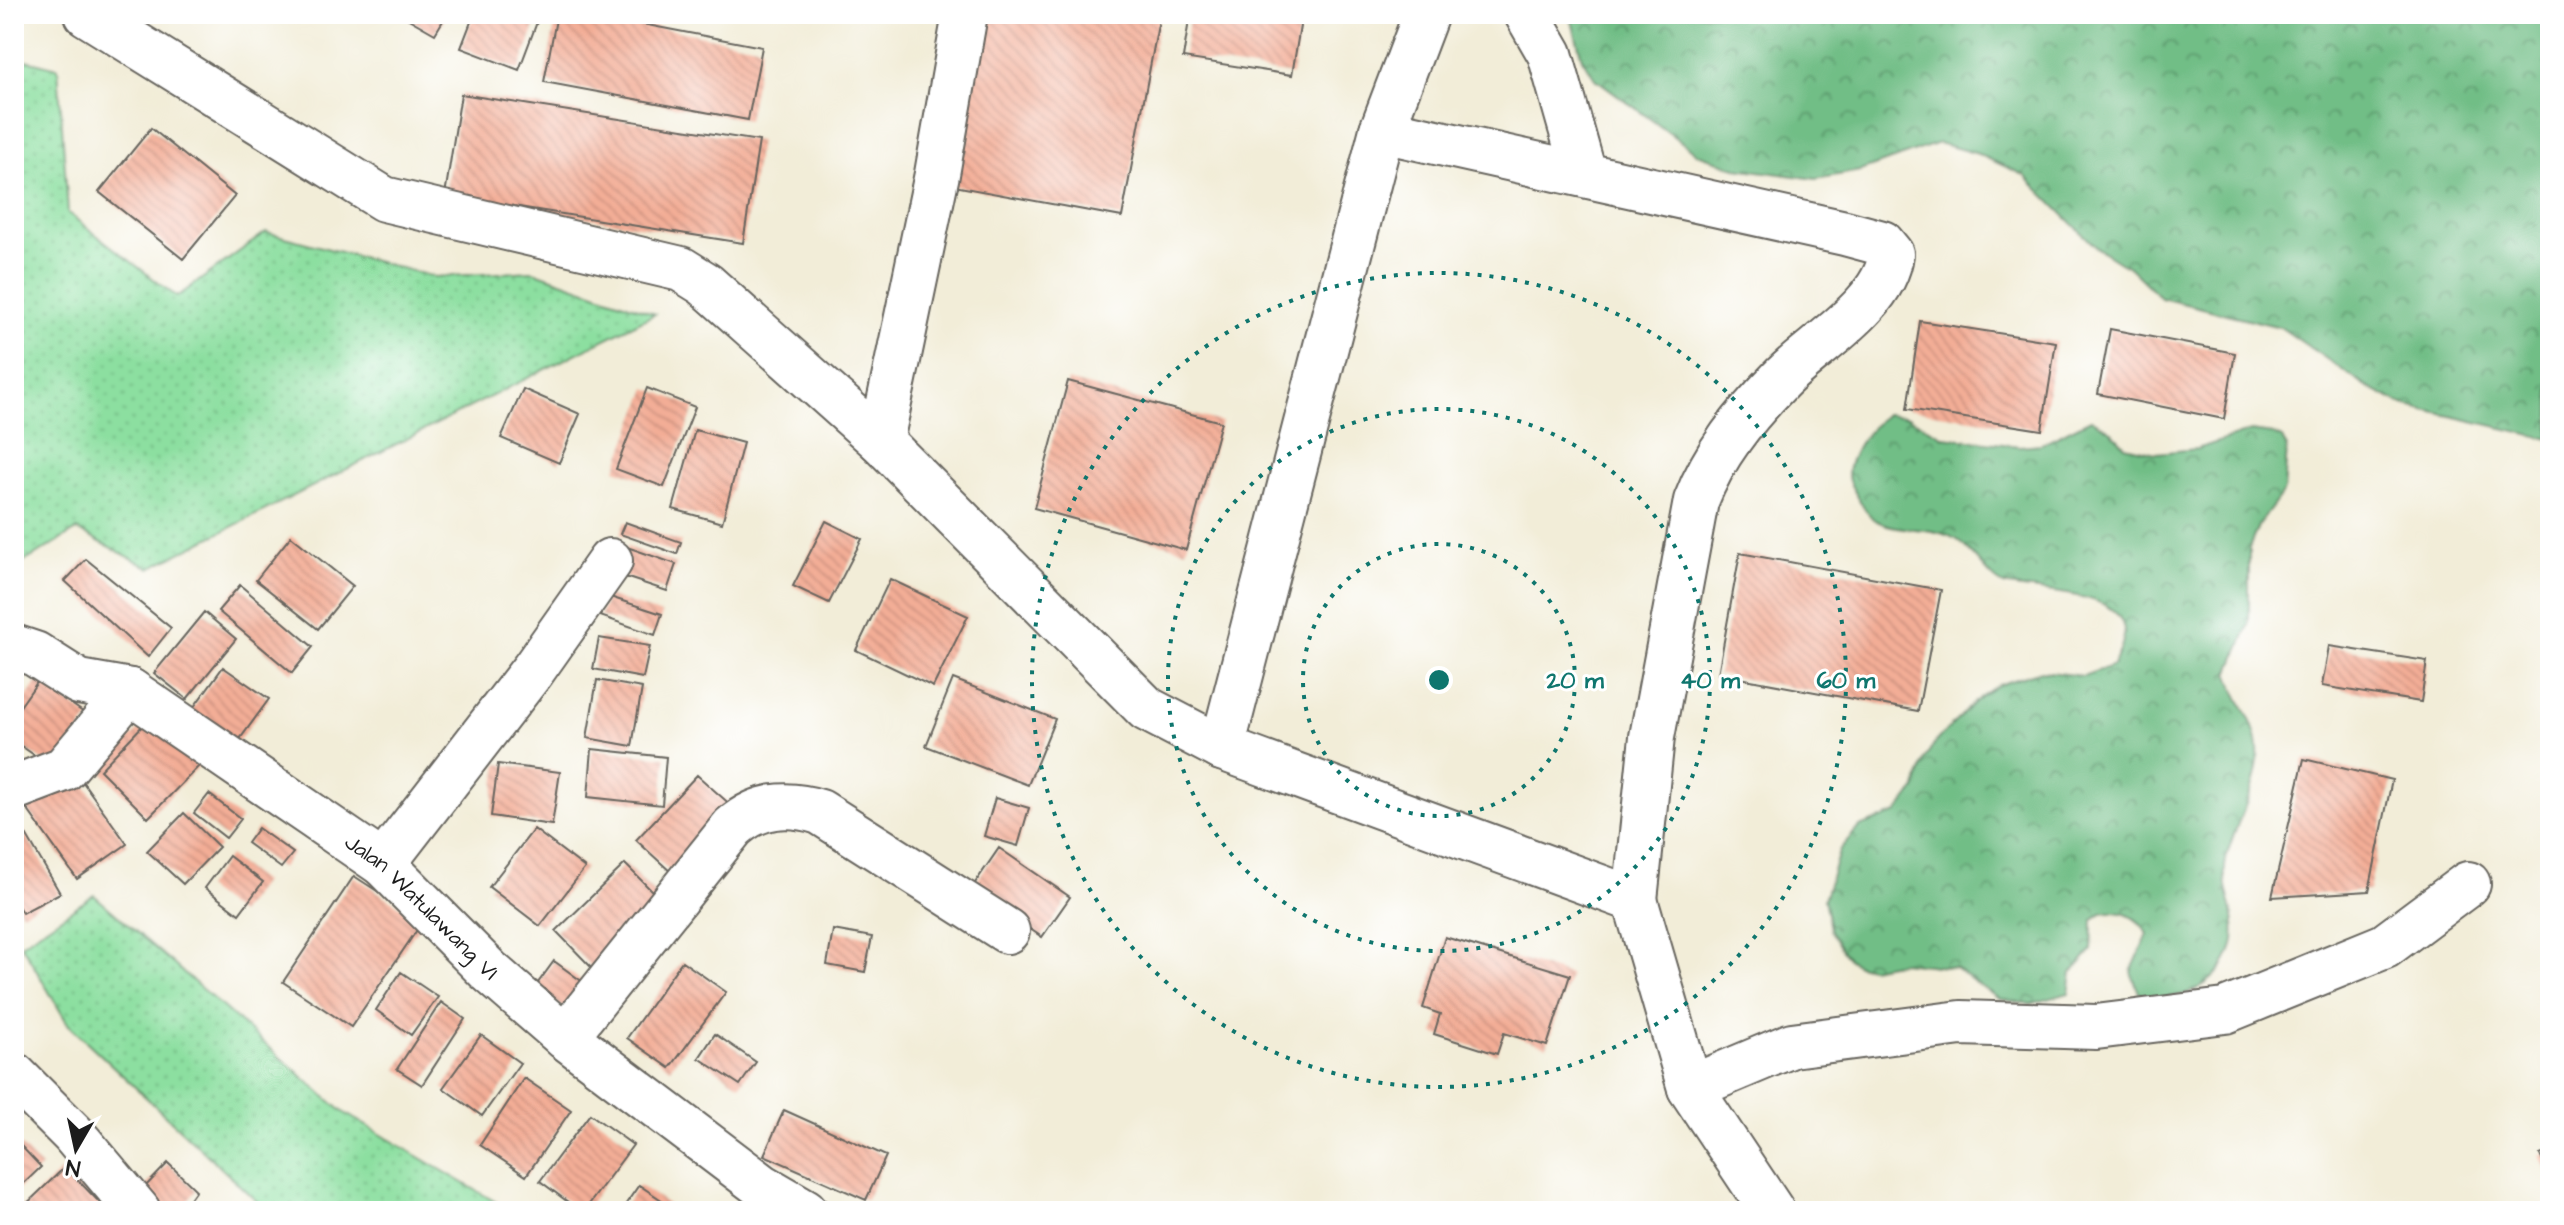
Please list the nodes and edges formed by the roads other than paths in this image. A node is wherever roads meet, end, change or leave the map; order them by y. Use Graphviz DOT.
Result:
graph roads {
  1 [pos="87,14"];
  2 [pos="965,14"];
  3 [pos="1426,14"];
  4 [pos="1527,14"];
  5 [pos="1382,130"];
  6 [pos="1584,174"];
  7 [pos="881,441"];
  8 [pos="610,561"];
  9 [pos="14,647"];
  10 [pos="130,691"];
  11 [pos="1222,748"];
  12 [pos="14,788"];
  13 [pos="383,864"];
  14 [pos="2468,884"];
  15 [pos="1635,900"];
  16 [pos="1007,931"];
  17 [pos="565,1037"];
  18 [pos="14,1075"];
  19 [pos="1690,1088"];
  20 [pos="138,1211"];
  21 [pos="805,1211"];
  22 [pos="1772,1211"];
  1 -- 7 [label="street"];
  2 -- 7 [label="street"];
  3 -- 5 [label="street"];
  4 -- 6 [label="street"];
  5 -- 6 [label="street"];
  5 -- 11 [label="street"];
  6 -- 15 [label="street"];
  7 -- 11 [label="street"];
  8 -- 13 [label="street"];
  9 -- 10 [label="street, Jalan Watulawang VI"];
  10 -- 12 [label="street"];
  10 -- 13 [label="street, Jalan Watulawang VI"];
  11 -- 15 [label="street"];
  13 -- 17 [label="street, Jalan Watulawang VI"];
  14 -- 19 [label="street"];
  15 -- 19 [label="street"];
  16 -- 17 [label="street"];
  17 -- 21 [label="street, Jalan Watulawang VI"];
  18 -- 20 [label="street"];
  19 -- 22 [label="street"];
}
